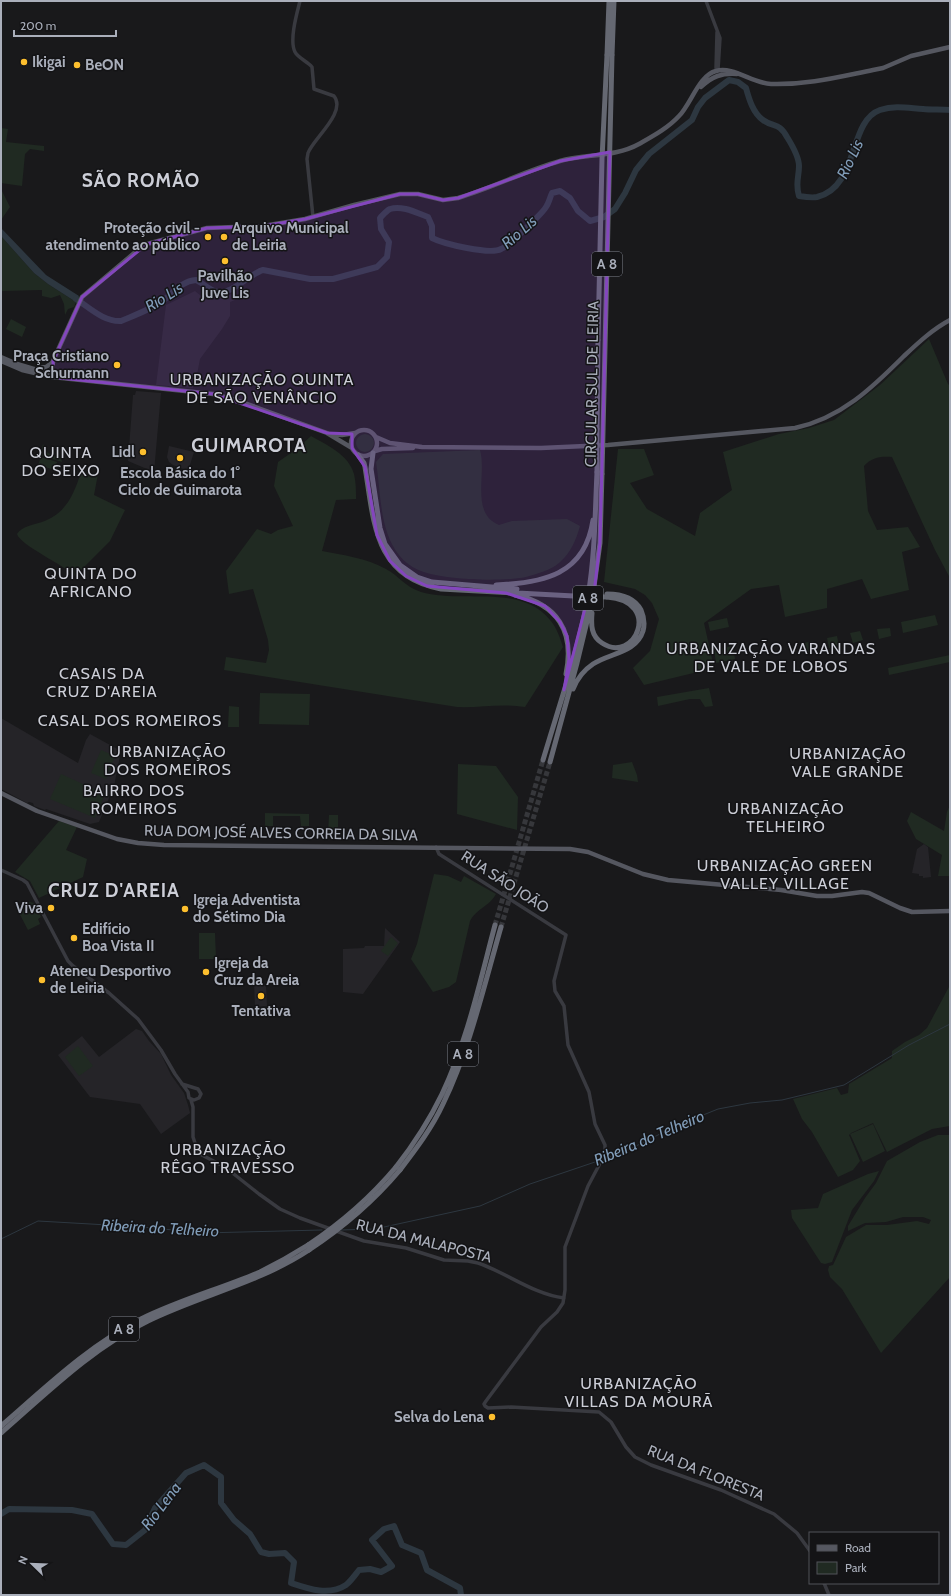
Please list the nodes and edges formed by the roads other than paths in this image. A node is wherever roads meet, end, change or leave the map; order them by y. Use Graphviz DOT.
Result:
graph roads {
  1 [pos="300,1"];
  2 [pos="609,1"];
  3 [pos="614,1"];
  4 [pos="706,1"];
  5 [pos="950,47"];
  6 [pos="609,55"];
  7 [pos="718,72"];
  8 [pos="313,218"];
  9 [pos="950,320"];
  10 [pos="1,357"];
  11 [pos="1,361"];
  12 [pos="53,364"];
  13 [pos="32,368"];
  14 [pos="46,372"];
  15 [pos="36,374"];
  16 [pos="57,377"];
  17 [pos="357,432"];
  18 [pos="327,433"];
  19 [pos="376,437"];
  20 [pos="422,446"];
  21 [pos="352,448"];
  22 [pos="374,452"];
  23 [pos="358,455"];
  24 [pos="600,473"];
  25 [pos="595,503"];
  26 [pos="482,587"];
  27 [pos="506,593"];
  28 [pos="574,594"];
  29 [pos="607,595"];
  30 [pos="592,601"];
  31 [pos="564,690"];
  32 [pos="564,711"];
  33 [pos="543,760"];
  34 [pos="550,762"];
  35 [pos="1,793"];
  36 [pos="436,847"];
  37 [pos="1,870"];
  38 [pos="950,911"];
  39 [pos="498,926"];
  40 [pos="182,1084"];
  41 [pos="192,1088"];
  42 [pos="188,1092"];
  43 [pos="194,1100"];
  44 [pos="564,1298"];
  45 [pos="27,1407"];
  46 [pos="1,1426"];
  47 [pos="1,1433"];
  48 [pos="809,1550"];
  49 [pos="824,1584"];
  50 [pos="829,1595"];
  1 -- 8 [label="street"];
  2 -- 6 [label="highway, CIRCULAR SUL DE LEIRIA / A 8"];
  3 -- 6 [label="highway, CIRCULAR SUL DE LEIRIA / A 8"];
  4 -- 7 [label="street"];
  5 -- 7 [label="main road"];
  6 -- 24 [label="highway, CIRCULAR SUL DE LEIRIA / A 8, bridge"];
  7 -- 8 [label="main road"];
  8 -- 12 [label="main road"];
  9 -- 20 [label="main road"];
  10 -- 13 [label="main road"];
  11 -- 15 [label="main road"];
  12 -- 13 [label="main road"];
  12 -- 14 [label="main road"];
  12 -- 16 [label="main road"];
  13 -- 14 [label="main road"];
  14 -- 15 [label="main road"];
  14 -- 16 [label="main road"];
  15 -- 16 [label="main road"];
  16 -- 18 [label="main road"];
  17 -- 18 [label="main road"];
  17 -- 19 [label="main road"];
  17 -- 21 [label="main road"];
  18 -- 21 [label="main road"];
  19 -- 20 [label="main road"];
  19 -- 22 [label="main road"];
  20 -- 22 [label="main road"];
  21 -- 23 [label="main road"];
  22 -- 23 [label="main road"];
  22 -- 26 [label="highway"];
  23 -- 27 [label="highway"];
  24 -- 25 [label="highway, CIRCULAR SUL DE LEIRIA / A 8"];
  24 -- 30 [label="highway, CIRCULAR SUL DE LEIRIA / A 8"];
  25 -- 26 [label="highway"];
  25 -- 31 [label="highway, CIRCULAR SUL DE LEIRIA / A 8"];
  26 -- 28 [label="highway"];
  27 -- 28 [label="highway"];
  27 -- 31 [label="highway"];
  28 -- 29 [label="highway, bridge"];
  29 -- 30 [label="highway"];
  29 -- 32 [label="highway"];
  30 -- 32 [label="highway, CIRCULAR SUL DE LEIRIA / A 8"];
  31 -- 33 [label="highway, CIRCULAR SUL DE LEIRIA / A 8"];
  32 -- 34 [label="highway, CIRCULAR SUL DE LEIRIA / A 8"];
  35 -- 36 [label="main road, RUA DOM JOSÉ ALVES CORREIA DA SILVA"];
  36 -- 38 [label="main road, RUA DOM JOSÉ ALVES CORREIA DA SILVA"];
  36 -- 44 [label="street, RUA SÃO JOÃO"];
  37 -- 40 [label="street, RUA DA MALAPOSTA"];
  39 -- 45 [label="highway, A 8, bridge"];
  40 -- 41 [label="street"];
  40 -- 42 [label="street, RUA DA MALAPOSTA"];
  41 -- 42 [label="street"];
  41 -- 43 [label="street, RUA DA MALAPOSTA"];
  42 -- 43 [label="street, RUA DA MALAPOSTA"];
  43 -- 44 [label="street, RUA DA MALAPOSTA"];
  44 -- 48 [label="street, RUA DA FLORESTA"];
  45 -- 46 [label="highway, A 8"];
  45 -- 47 [label="highway, A 8"];
  49 -- 50 [label="street"];
}
